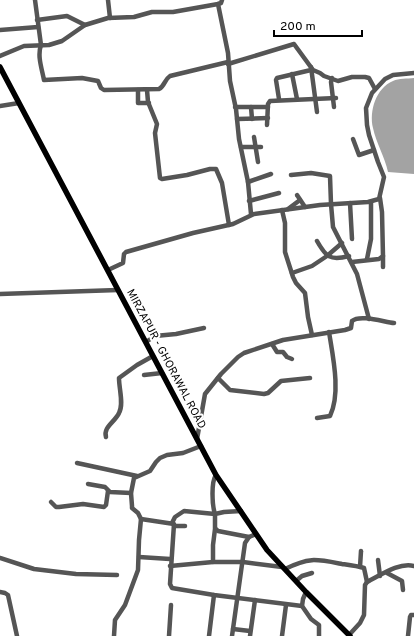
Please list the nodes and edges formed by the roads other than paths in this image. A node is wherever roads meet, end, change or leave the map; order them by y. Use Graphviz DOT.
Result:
graph roads {
  1 [pos="35,0"];
  2 [pos="108,0"];
  3 [pos="222,0"];
  4 [pos="218,4"];
  5 [pos="110,18"];
  6 [pos="37,20"];
  7 [pos="85,25"];
  8 [pos="38,27"];
  9 [pos="0,30"];
  10 [pos="41,45"];
  11 [pos="0,56"];
  12 [pos="228,63"];
  13 [pos="0,67"];
  14 [pos="311,68"];
  15 [pos="414,73"];
  16 [pos="292,74"];
  17 [pos="332,78"];
  18 [pos="375,89"];
  19 [pos="138,90"];
  20 [pos="147,90"];
  21 [pos="334,98"];
  22 [pos="297,99"];
  23 [pos="315,99"];
  24 [pos="279,100"];
  25 [pos="19,103"];
  26 [pos="149,103"];
  27 [pos="0,106"];
  28 [pos="334,106"];
  29 [pos="235,107"];
  30 [pos="251,107"];
  31 [pos="268,107"];
  32 [pos="317,112"];
  33 [pos="252,118"];
  34 [pos="268,118"];
  35 [pos="237,119"];
  36 [pos="267,125"];
  37 [pos="254,137"];
  38 [pos="353,139"];
  39 [pos="241,147"];
  40 [pos="255,147"];
  41 [pos="261,147"];
  42 [pos="374,150"];
  43 [pos="258,162"];
  44 [pos="271,174"];
  45 [pos="291,174"];
  46 [pos="248,182"];
  47 [pos="279,193"];
  48 [pos="380,198"];
  49 [pos="249,202"];
  50 [pos="371,202"];
  51 [pos="350,203"];
  52 [pos="331,204"];
  53 [pos="305,207"];
  54 [pos="288,209"];
  55 [pos="282,210"];
  56 [pos="251,214"];
  57 [pos="229,225"];
  58 [pos="352,239"];
  59 [pos="317,242"];
  60 [pos="342,243"];
  61 [pos="327,256"];
  62 [pos="349,256"];
  63 [pos="383,256"];
  64 [pos="367,259"];
  65 [pos="352,262"];
  66 [pos="383,267"];
  67 [pos="108,270"];
  68 [pos="292,273"];
  69 [pos="118,290"];
  70 [pos="0,294"];
  71 [pos="369,318"];
  72 [pos="394,323"];
  73 [pos="204,328"];
  74 [pos="329,332"];
  75 [pos="312,335"];
  76 [pos="146,342"];
  77 [pos="272,344"];
  78 [pos="153,356"];
  79 [pos="292,359"];
  80 [pos="162,373"];
  81 [pos="144,375"];
  82 [pos="218,378"];
  83 [pos="310,378"];
  84 [pos="317,418"];
  85 [pos="106,437"];
  86 [pos="197,439"];
  87 [pos="201,446"];
  88 [pos="77,463"];
  89 [pos="216,475"];
  90 [pos="137,476"];
  91 [pos="88,484"];
  92 [pos="108,491"];
  93 [pos="132,493"];
  94 [pos="51,502"];
  95 [pos="241,512"];
  96 [pos="215,514"];
  97 [pos="141,519"];
  98 [pos="173,524"];
  99 [pos="185,526"];
  100 [pos="215,529"];
  101 [pos="256,534"];
  102 [pos="249,538"];
  103 [pos="361,551"];
  104 [pos="139,557"];
  105 [pos="0,558"];
  106 [pos="170,559"];
  107 [pos="378,560"];
  108 [pos="213,562"];
  109 [pos="243,562"];
  110 [pos="170,566"];
  111 [pos="414,566"];
  112 [pos="360,567"];
  113 [pos="284,568"];
  114 [pos="312,573"];
  115 [pos="387,573"];
  116 [pos="117,576"];
  117 [pos="380,576"];
  118 [pos="296,581"];
  119 [pos="367,582"];
  120 [pos="403,590"];
  121 [pos="0,592"];
  122 [pos="306,592"];
  123 [pos="214,595"];
  124 [pos="238,598"];
  125 [pos="255,600"];
  126 [pos="171,605"];
  127 [pos="286,605"];
  128 [pos="302,606"];
  129 [pos="414,615"];
  130 [pos="233,630"];
  131 [pos="250,634"];
  132 [pos="350,635"];
  133 [pos="18,636"];
  134 [pos="114,636"];
  135 [pos="169,636"];
  136 [pos="209,636"];
  137 [pos="232,636"];
  138 [pos="282,636"];
  139 [pos="319,636"];
  140 [pos="408,636"];
  1 -- 6 [label="street"];
  2 -- 5 [label="street"];
  3 -- 4 [label="street"];
  4 -- 5 [label="street"];
  4 -- 12 [label="street"];
  5 -- 7 [label="street"];
  6 -- 7 [label="street"];
  6 -- 8 [label="street"];
  7 -- 10 [label="street"];
  8 -- 9 [label="street"];
  8 -- 10 [label="street"];
  10 -- 11 [label="street"];
  10 -- 19 [label="street"];
  12 -- 14 [label="street"];
  12 -- 20 [label="street"];
  12 -- 29 [label="street"];
  13 -- 25 [label="main road, MIRZAPUR - GHORAWAL ROAD"];
  14 -- 16 [label="street"];
  14 -- 17 [label="street"];
  14 -- 23 [label="street"];
  15 -- 18 [label="street"];
  16 -- 22 [label="street"];
  16 -- 24 [label="street"];
  17 -- 18 [label="street"];
  17 -- 21 [label="street"];
  18 -- 42 [label="street"];
  19 -- 20 [label="street"];
  19 -- 26 [label="street"];
  20 -- 26 [label="street"];
  21 -- 23 [label="street"];
  21 -- 28 [label="street"];
  22 -- 23 [label="street"];
  22 -- 24 [label="street"];
  23 -- 32 [label="street"];
  24 -- 31 [label="street"];
  25 -- 27 [label="street"];
  25 -- 67 [label="main road, MIRZAPUR - GHORAWAL ROAD"];
  26 -- 57 [label="street"];
  29 -- 30 [label="street"];
  29 -- 35 [label="street"];
  30 -- 31 [label="street"];
  30 -- 33 [label="street"];
  31 -- 34 [label="street"];
  33 -- 34 [label="street"];
  33 -- 35 [label="street"];
  34 -- 36 [label="street"];
  35 -- 39 [label="street"];
  37 -- 40 [label="street"];
  38 -- 42 [label="street"];
  39 -- 40 [label="street"];
  39 -- 46 [label="street"];
  40 -- 41 [label="street"];
  40 -- 43 [label="street"];
  42 -- 48 [label="street"];
  44 -- 46 [label="street"];
  45 -- 52 [label="street"];
  46 -- 49 [label="street"];
  47 -- 49 [label="street"];
  48 -- 50 [label="street"];
  48 -- 63 [label="street"];
  49 -- 56 [label="street"];
  50 -- 51 [label="street"];
  50 -- 64 [label="street"];
  51 -- 52 [label="street"];
  51 -- 58 [label="street"];
  52 -- 53 [label="street"];
  52 -- 60 [label="street"];
  53 -- 54 [label="street"];
  53 -- 54 [label="street"];
  54 -- 55 [label="street"];
  55 -- 56 [label="street"];
  55 -- 68 [label="street"];
  56 -- 57 [label="street"];
  57 -- 67 [label="street"];
  59 -- 61 [label="street"];
  60 -- 61 [label="street"];
  60 -- 62 [label="street"];
  61 -- 62 [label="street"];
  61 -- 68 [label="street"];
  62 -- 65 [label="street"];
  63 -- 64 [label="street"];
  63 -- 66 [label="street"];
  64 -- 65 [label="street"];
  65 -- 71 [label="street"];
  67 -- 69 [label="main road, MIRZAPUR - GHORAWAL ROAD"];
  68 -- 75 [label="street"];
  69 -- 70 [label="street"];
  69 -- 76 [label="main road, MIRZAPUR - GHORAWAL ROAD"];
  71 -- 72 [label="street"];
  71 -- 74 [label="street"];
  73 -- 76 [label="street"];
  74 -- 75 [label="street"];
  74 -- 84 [label="street"];
  75 -- 77 [label="street"];
  76 -- 78 [label="main road, MIRZAPUR - GHORAWAL ROAD"];
  77 -- 79 [label="street"];
  77 -- 82 [label="street"];
  78 -- 80 [label="main road, MIRZAPUR - GHORAWAL ROAD"];
  78 -- 85 [label="street"];
  80 -- 81 [label="street"];
  80 -- 86 [label="main road, MIRZAPUR - GHORAWAL ROAD"];
  82 -- 83 [label="street"];
  82 -- 86 [label="street"];
  86 -- 87 [label="main road, MIRZAPUR - GHORAWAL ROAD"];
  87 -- 89 [label="main road, MIRZAPUR - GHORAWAL ROAD"];
  87 -- 90 [label="street"];
  88 -- 90 [label="street"];
  89 -- 95 [label="main road, MIRZAPUR - GHORAWAL ROAD"];
  89 -- 96 [label="street"];
  90 -- 93 [label="street"];
  91 -- 92 [label="street"];
  92 -- 93 [label="street"];
  92 -- 94 [label="street"];
  93 -- 97 [label="street"];
  95 -- 96 [label="street"];
  95 -- 101 [label="main road, MIRZAPUR - GHORAWAL ROAD"];
  96 -- 98 [label="street"];
  96 -- 100 [label="street"];
  97 -- 98 [label="street"];
  97 -- 104 [label="street"];
  98 -- 99 [label="street"];
  98 -- 106 [label="street"];
  100 -- 102 [label="street"];
  100 -- 108 [label="street"];
  101 -- 102 [label="street"];
  101 -- 113 [label="main road, MIRZAPUR - GHORAWAL ROAD"];
  102 -- 109 [label="street"];
  103 -- 112 [label="street"];
  104 -- 106 [label="street"];
  104 -- 134 [label="street"];
  105 -- 116 [label="street"];
  106 -- 110 [label="street"];
  107 -- 117 [label="street"];
  108 -- 109 [label="street"];
  108 -- 110 [label="street"];
  109 -- 113 [label="street"];
  109 -- 124 [label="street"];
  110 -- 123 [label="street"];
  111 -- 115 [label="street"];
  112 -- 113 [label="street"];
  112 -- 119 [label="street"];
  113 -- 118 [label="main road, MIRZAPUR - GHORAWAL ROAD"];
  114 -- 118 [label="street"];
  115 -- 117 [label="street"];
  115 -- 120 [label="street"];
  117 -- 119 [label="street"];
  118 -- 122 [label="main road, MIRZAPUR - GHORAWAL ROAD"];
  119 -- 132 [label="street"];
  121 -- 133 [label="street"];
  122 -- 128 [label="street"];
  122 -- 132 [label="main road, MIRZAPUR - GHORAWAL ROAD"];
  123 -- 124 [label="street"];
  123 -- 136 [label="street"];
  124 -- 125 [label="street"];
  124 -- 130 [label="street"];
  125 -- 127 [label="street"];
  125 -- 131 [label="street"];
  126 -- 135 [label="street"];
  127 -- 128 [label="street"];
  127 -- 138 [label="street"];
  128 -- 139 [label="street"];
  129 -- 140 [label="street"];
  130 -- 131 [label="street"];
  130 -- 137 [label="street"];
}
